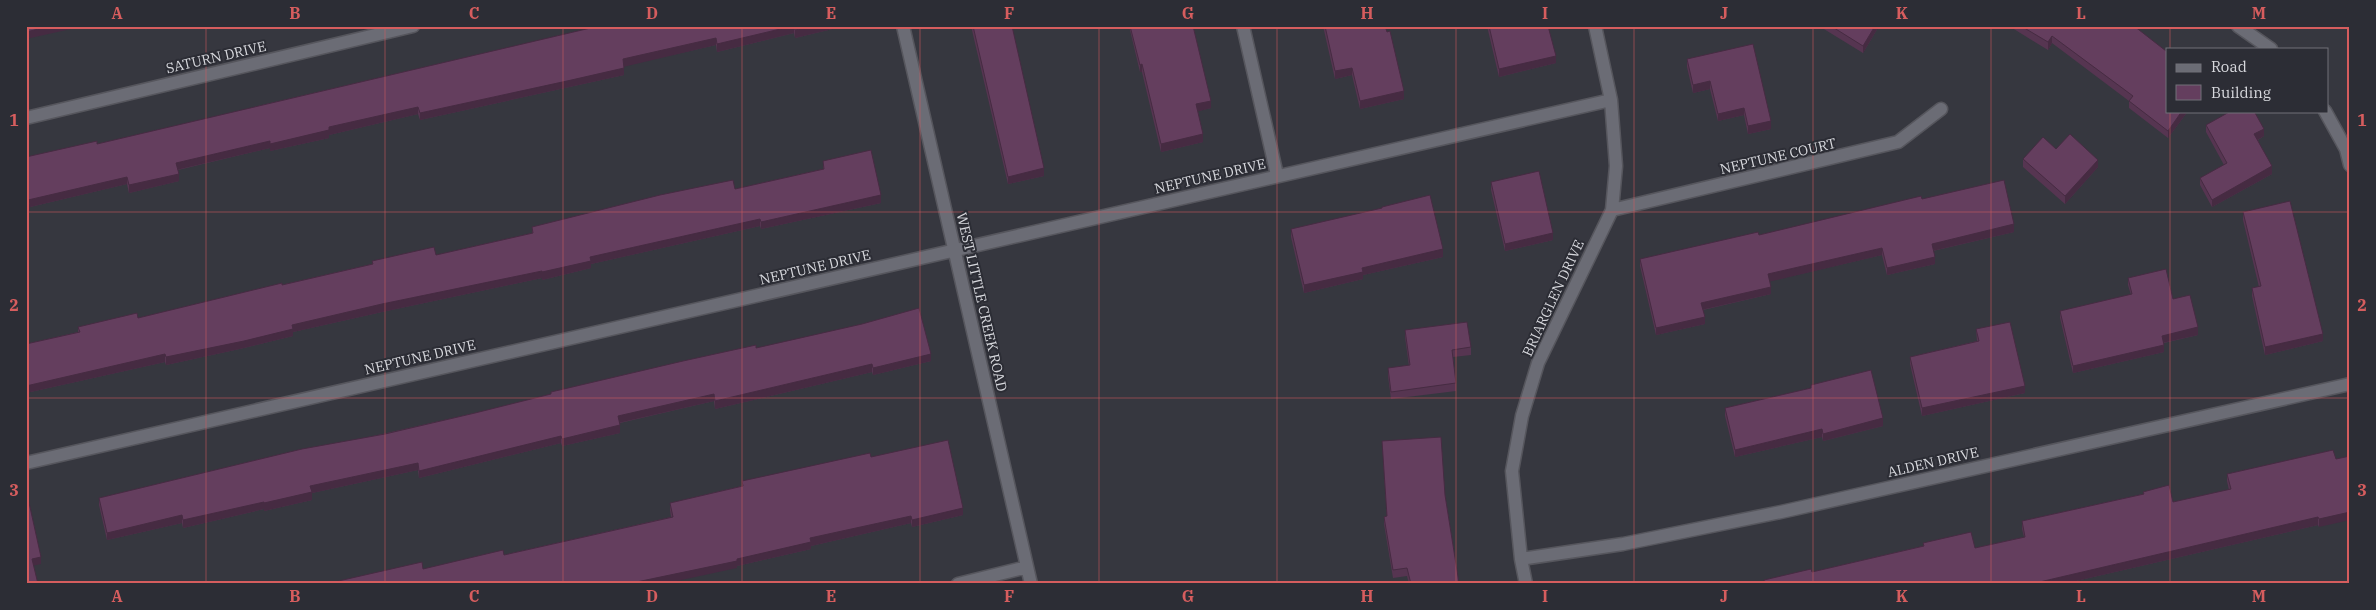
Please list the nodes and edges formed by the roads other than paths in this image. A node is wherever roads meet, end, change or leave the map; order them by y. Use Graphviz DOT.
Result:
graph roads {
  1 [pos="413,26"];
  2 [pos="903,26"];
  3 [pos="1243,26"];
  4 [pos="1595,26"];
  5 [pos="2238,26"];
  6 [pos="2269,48"];
  7 [pos="1611,100"];
  8 [pos="1941,109"];
  9 [pos="2326,112"];
  10 [pos="26,118"];
  11 [pos="2350,165"];
  12 [pos="1278,176"];
  13 [pos="1612,210"];
  14 [pos="955,250"];
  15 [pos="2350,384"];
  16 [pos="26,463"];
  17 [pos="1521,559"];
  18 [pos="1028,567"];
  19 [pos="958,584"];
  20 [pos="1031,584"];
  21 [pos="1526,584"];
  1 -- 10 [label="street, SATURN DRIVE"];
  2 -- 14 [label="street, WEST LITTLE CREEK ROAD"];
  3 -- 12 [label="street"];
  4 -- 7 [label="street, BRIARGLEN DRIVE"];
  5 -- 6 [label="street"];
  7 -- 12 [label="street, NEPTUNE DRIVE"];
  7 -- 13 [label="street, BRIARGLEN DRIVE"];
  8 -- 13 [label="street, NEPTUNE COURT"];
  9 -- 11 [label="street"];
  12 -- 14 [label="street, NEPTUNE DRIVE"];
  13 -- 17 [label="street, BRIARGLEN DRIVE"];
  14 -- 16 [label="street, NEPTUNE DRIVE"];
  14 -- 18 [label="street, WEST LITTLE CREEK ROAD"];
  15 -- 17 [label="street, ALDEN DRIVE"];
  17 -- 21 [label="street, BRIARGLEN DRIVE"];
  18 -- 19 [label="street"];
  18 -- 20 [label="street, WEST LITTLE CREEK ROAD"];
}
